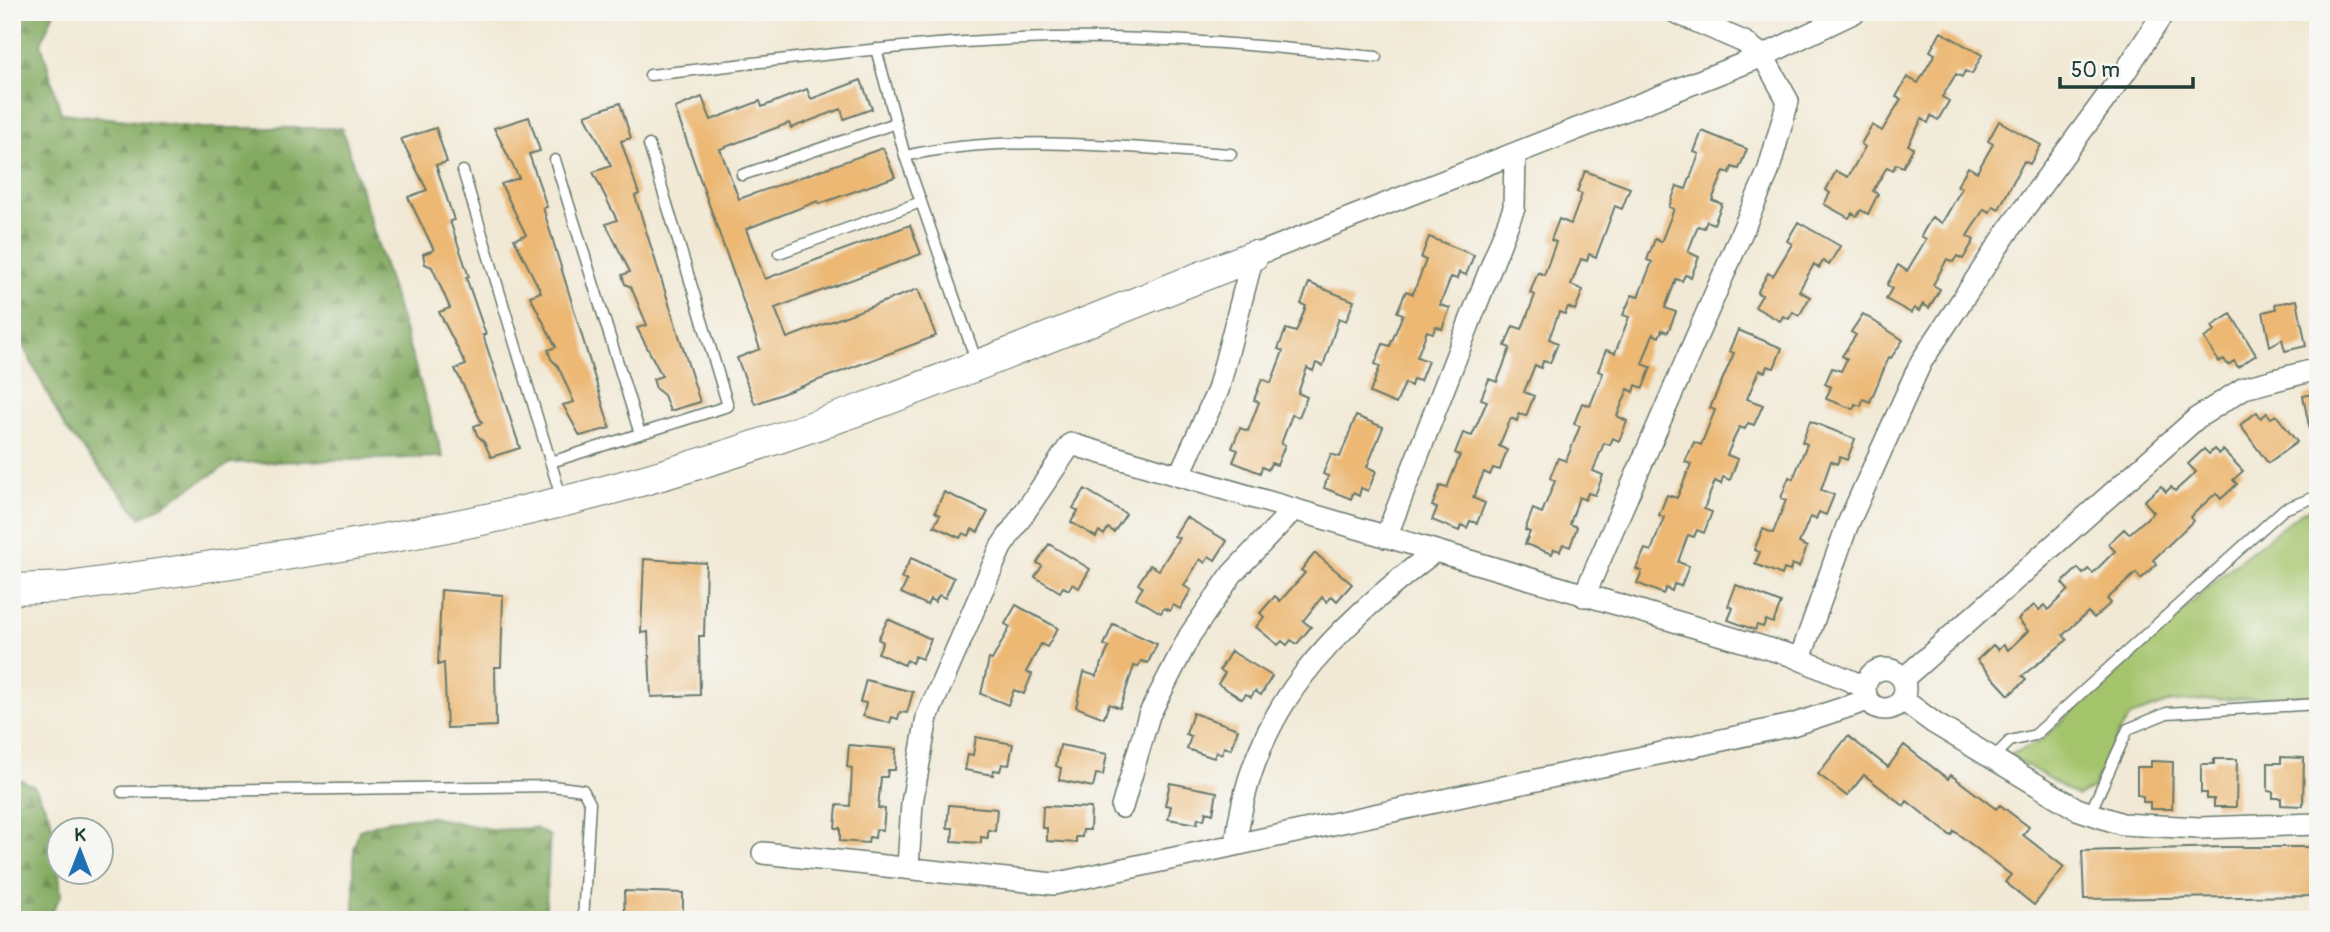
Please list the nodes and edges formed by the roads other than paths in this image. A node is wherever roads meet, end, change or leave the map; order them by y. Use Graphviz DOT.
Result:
graph roads {
  1 [pos="1675,12"];
  2 [pos="1855,12"];
  3 [pos="2164,12"];
  4 [pos="876,49"];
  5 [pos="1763,56"];
  6 [pos="1376,57"];
  7 [pos="650,75"];
  8 [pos="896,123"];
  9 [pos="649,145"];
  10 [pos="1231,154"];
  11 [pos="1516,155"];
  12 [pos="905,156"];
  13 [pos="555,160"];
  14 [pos="463,171"];
  15 [pos="742,176"];
  16 [pos="921,202"];
  17 [pos="779,253"];
  18 [pos="1253,256"];
  19 [pos="977,363"];
  20 [pos="2318,369"];
  21 [pos="640,434"];
  22 [pos="551,462"];
  23 [pos="1180,476"];
  24 [pos="2318,496"];
  25 [pos="562,501"];
  26 [pos="1294,509"];
  27 [pos="1386,537"];
  28 [pos="1435,551"];
  29 [pos="12,589"];
  30 [pos="1584,596"];
  31 [pos="1800,659"];
  32 [pos="1903,690"];
  33 [pos="1866,694"];
  34 [pos="2318,704"];
  35 [pos="1993,758"];
  36 [pos="122,792"];
  37 [pos="1122,807"];
  38 [pos="2090,813"];
  39 [pos="2318,824"];
  40 [pos="1236,845"];
  41 [pos="763,853"];
  42 [pos="908,867"];
  43 [pos="583,920"];
  1 -- 5 [label="street"];
  2 -- 5 [label="street"];
  3 -- 31 [label="street"];
  4 -- 6 [label="lane"];
  4 -- 7 [label="lane"];
  4 -- 8 [label="lane"];
  5 -- 11 [label="street"];
  5 -- 30 [label="street"];
  8 -- 12 [label="lane"];
  8 -- 15 [label="lane"];
  9 -- 21 [label="lane"];
  10 -- 12 [label="lane"];
  11 -- 18 [label="street"];
  11 -- 27 [label="street"];
  12 -- 16 [label="lane"];
  13 -- 21 [label="lane"];
  14 -- 22 [label="lane"];
  16 -- 17 [label="lane"];
  16 -- 19 [label="lane"];
  18 -- 19 [label="street"];
  18 -- 23 [label="street"];
  19 -- 25 [label="street"];
  20 -- 32 [label="street"];
  21 -- 22 [label="lane"];
  22 -- 25 [label="lane"];
  23 -- 26 [label="street"];
  23 -- 42 [label="street"];
  24 -- 35 [label="lane"];
  25 -- 29 [label="street"];
  26 -- 27 [label="street"];
  26 -- 37 [label="street"];
  27 -- 28 [label="street"];
  28 -- 30 [label="street"];
  28 -- 40 [label="street"];
  30 -- 31 [label="street"];
  31 -- 33 [label="street"];
  32 -- 33 [label="street"];
  32 -- 33 [label="street"];
  32 -- 35 [label="street"];
  33 -- 40 [label="street"];
  34 -- 38 [label="lane"];
  35 -- 38 [label="street"];
  36 -- 43 [label="lane"];
  38 -- 39 [label="street"];
  40 -- 42 [label="street"];
  41 -- 42 [label="street"];
}
